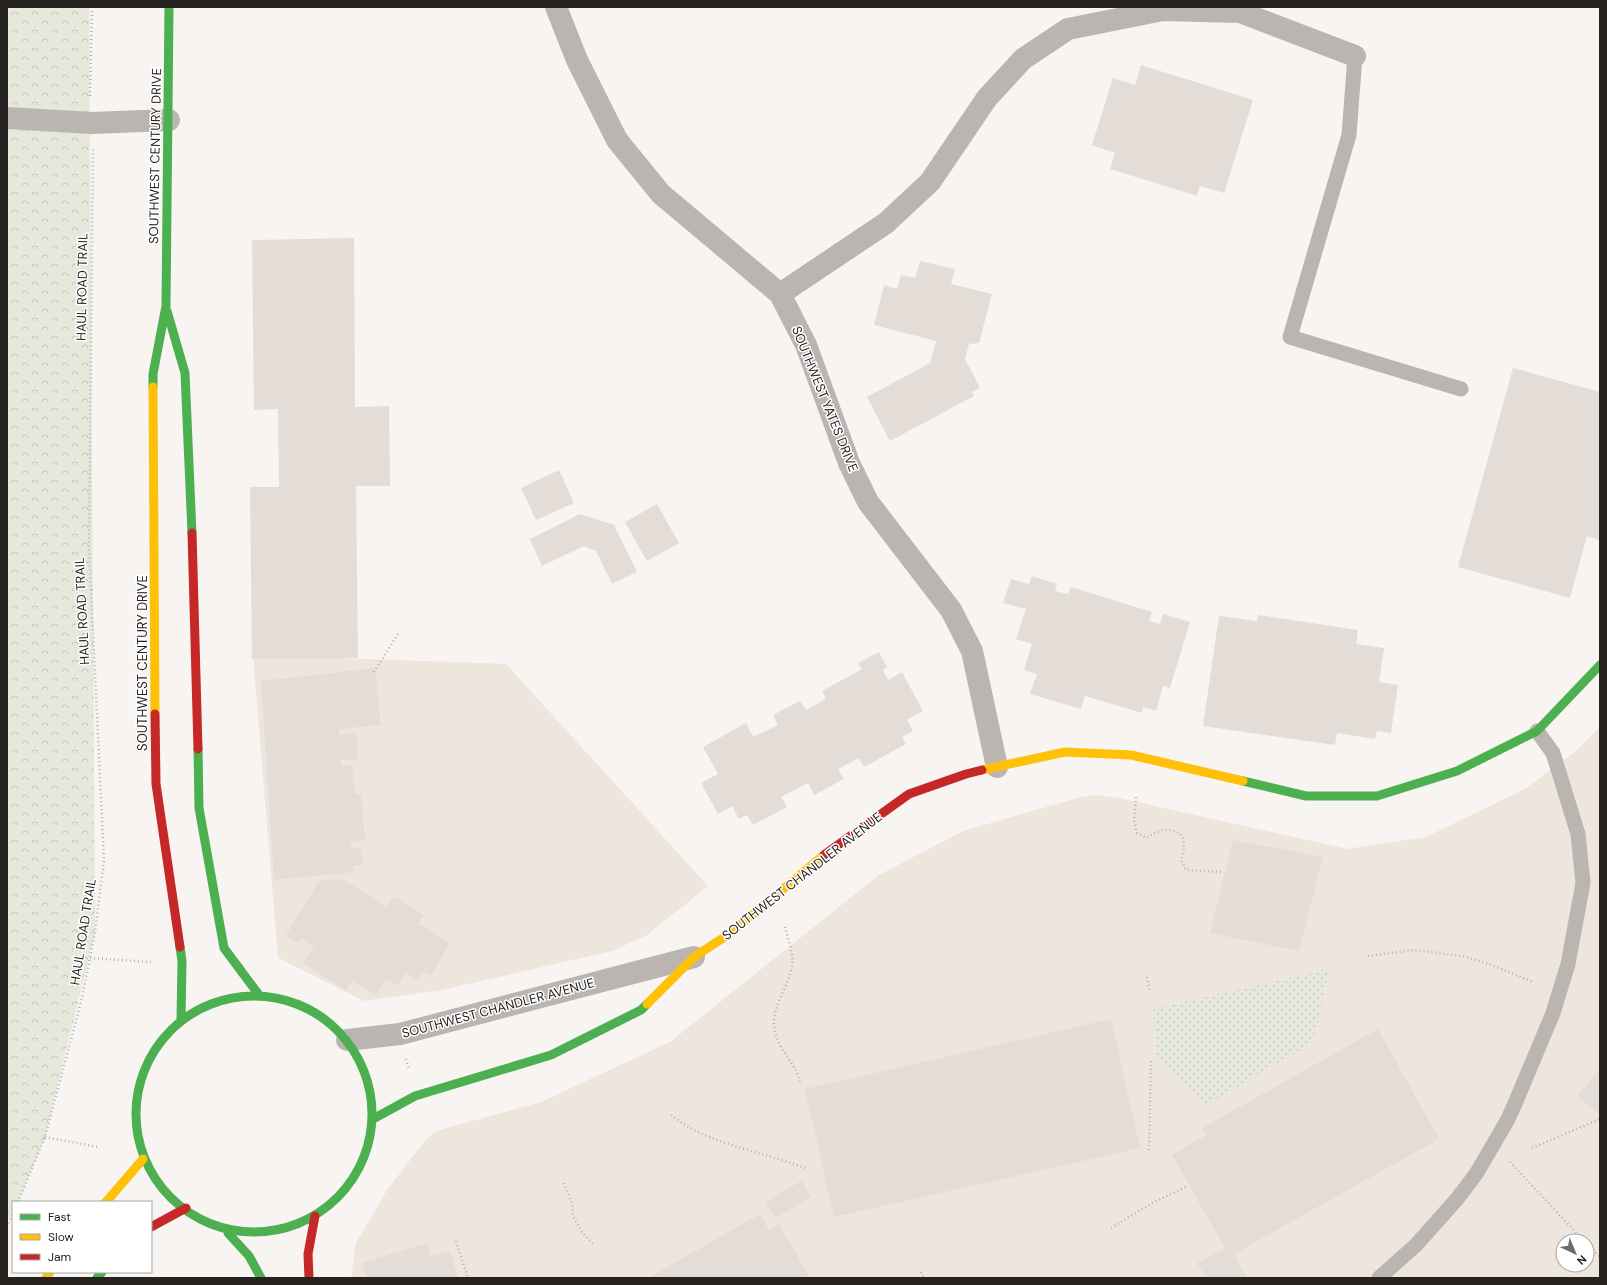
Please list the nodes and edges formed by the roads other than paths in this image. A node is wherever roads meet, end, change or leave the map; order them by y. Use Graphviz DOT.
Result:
graph roads {
  1 [pos="169,7"];
  2 [pos="556,7"];
  3 [pos="1355,56"];
  4 [pos="7,118"];
  5 [pos="169,120"];
  6 [pos="780,294"];
  7 [pos="166,306"];
  8 [pos="1462,389"];
  9 [pos="1600,665"];
  10 [pos="1537,731"];
  11 [pos="997,767"];
  12 [pos="694,957"];
  13 [pos="259,995"];
  14 [pos="181,1020"];
  15 [pos="347,1040"];
  16 [pos="373,1119"];
  17 [pos="143,1159"];
  18 [pos="107,1201"];
  19 [pos="186,1208"];
  20 [pos="316,1216"];
  21 [pos="152,1226"];
  22 [pos="228,1233"];
  23 [pos="261,1278"];
  24 [pos="309,1278"];
  25 [pos="1379,1278"];
  1 -- 5 [label="main road, SOUTHWEST CENTURY DRIVE"];
  2 -- 6 [label="street, SOUTHWEST YATES DRIVE"];
  3 -- 6 [label="street"];
  3 -- 8 [label="lane"];
  4 -- 5 [label="street"];
  5 -- 7 [label="main road, SOUTHWEST CENTURY DRIVE"];
  6 -- 11 [label="street, SOUTHWEST YATES DRIVE"];
  7 -- 13 [label="main road, SOUTHWEST CENTURY DRIVE"];
  7 -- 14 [label="main road, SOUTHWEST CENTURY DRIVE"];
  9 -- 10 [label="main road, SOUTHWEST CHANDLER AVENUE"];
  10 -- 11 [label="main road, SOUTHWEST CHANDLER AVENUE"];
  10 -- 25 [label="lane"];
  11 -- 12 [label="main road, SOUTHWEST CHANDLER AVENUE"];
  12 -- 15 [label="street, SOUTHWEST CHANDLER AVENUE"];
  12 -- 16 [label="main road, SOUTHWEST CHANDLER AVENUE"];
  13 -- 14 [label="main road"];
  13 -- 15 [label="main road"];
  14 -- 17 [label="main road"];
  15 -- 16 [label="main road"];
  16 -- 20 [label="main road"];
  17 -- 18 [label="main road"];
  17 -- 19 [label="main road"];
  19 -- 21 [label="main road"];
  19 -- 22 [label="main road"];
  20 -- 22 [label="main road"];
  20 -- 24 [label="main road"];
  22 -- 23 [label="main road"];
}
